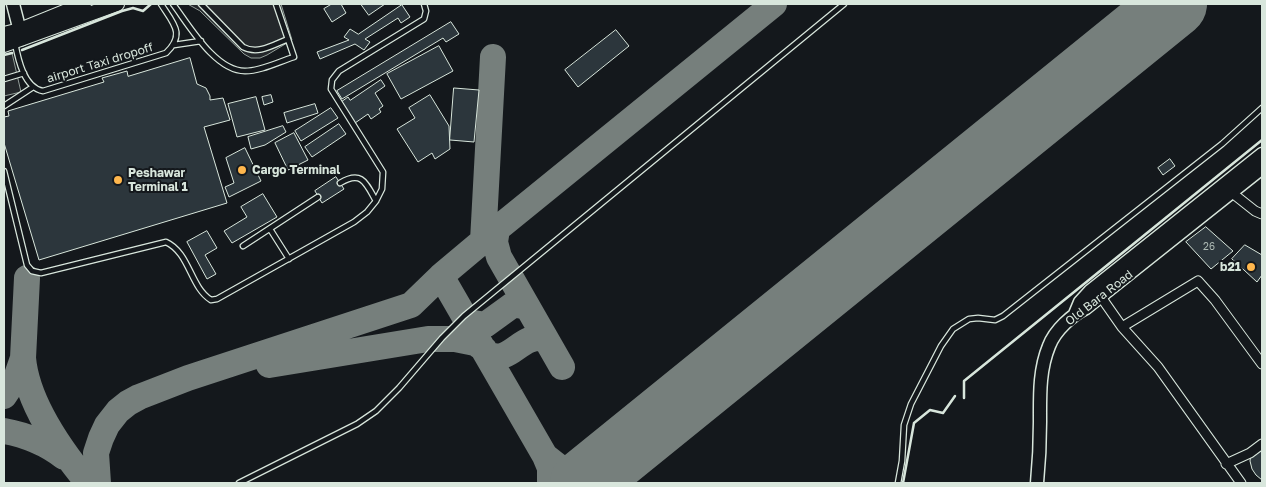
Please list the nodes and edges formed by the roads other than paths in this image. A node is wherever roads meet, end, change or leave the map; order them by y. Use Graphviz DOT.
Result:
graph roads {
  1 [pos="13,4"];
  2 [pos="84,4"];
  3 [pos="116,4"];
  4 [pos="161,4"];
  5 [pos="173,4"];
  6 [pos="201,4"];
  7 [pos="276,4"];
  8 [pos="424,4"];
  9 [pos="844,4"];
  10 [pos="13,38"];
  11 [pos="288,39"];
  12 [pos="201,41"];
  13 [pos="174,45"];
  14 [pos="24,73"];
  15 [pos="4,79"];
  16 [pos="33,87"];
  17 [pos="4,106"];
  18 [pos="1262,108"];
  19 [pos="1262,154"];
  20 [pos="1262,168"];
  21 [pos="4,171"];
  22 [pos="340,183"];
  23 [pos="1231,192"];
  24 [pos="318,197"];
  25 [pos="376,201"];
  26 [pos="1262,214"];
  27 [pos="270,229"];
  28 [pos="243,246"];
  29 [pos="289,259"];
  30 [pos="1101,297"];
  31 [pos="1075,314"];
  32 [pos="1122,327"];
  33 [pos="1262,364"];
  34 [pos="1262,444"];
  35 [pos="1226,464"];
  36 [pos="239,483"];
  37 [pos="898,483"];
  38 [pos="1037,483"];
  39 [pos="1241,483"];
  1 -- 10 [label="main road"];
  2 -- 10 [label="main road"];
  3 -- 10 [label="main road"];
  4 -- 13 [label="lane"];
  5 -- 12 [label="lane"];
  6 -- 11 [label="lane"];
  7 -- 11 [label="lane"];
  8 -- 25 [label="lane"];
  9 -- 36 [label="lane"];
  10 -- 14 [label="lane, airport Taxi dropoff"];
  11 -- 12 [label="lane"];
  12 -- 13 [label="lane"];
  13 -- 16 [label="lane, airport Taxi dropoff"];
  14 -- 15 [label="lane"];
  14 -- 16 [label="lane, airport Taxi dropoff"];
  16 -- 17 [label="lane"];
  18 -- 37 [label="lane"];
  19 -- 31 [label="main road"];
  20 -- 23 [label="main road, Old Bara Road"];
  21 -- 29 [label="lane"];
  22 -- 25 [label="lane"];
  23 -- 26 [label="street"];
  23 -- 30 [label="main road, Old Bara Road"];
  24 -- 27 [label="lane"];
  25 -- 29 [label="lane"];
  27 -- 28 [label="lane"];
  27 -- 29 [label="lane"];
  30 -- 31 [label="main road, Old Bara Road"];
  30 -- 32 [label="street"];
  31 -- 38 [label="main road, Old Bara Road"];
  32 -- 33 [label="street"];
  32 -- 35 [label="street"];
  34 -- 35 [label="street"];
  35 -- 39 [label="street"];
}
